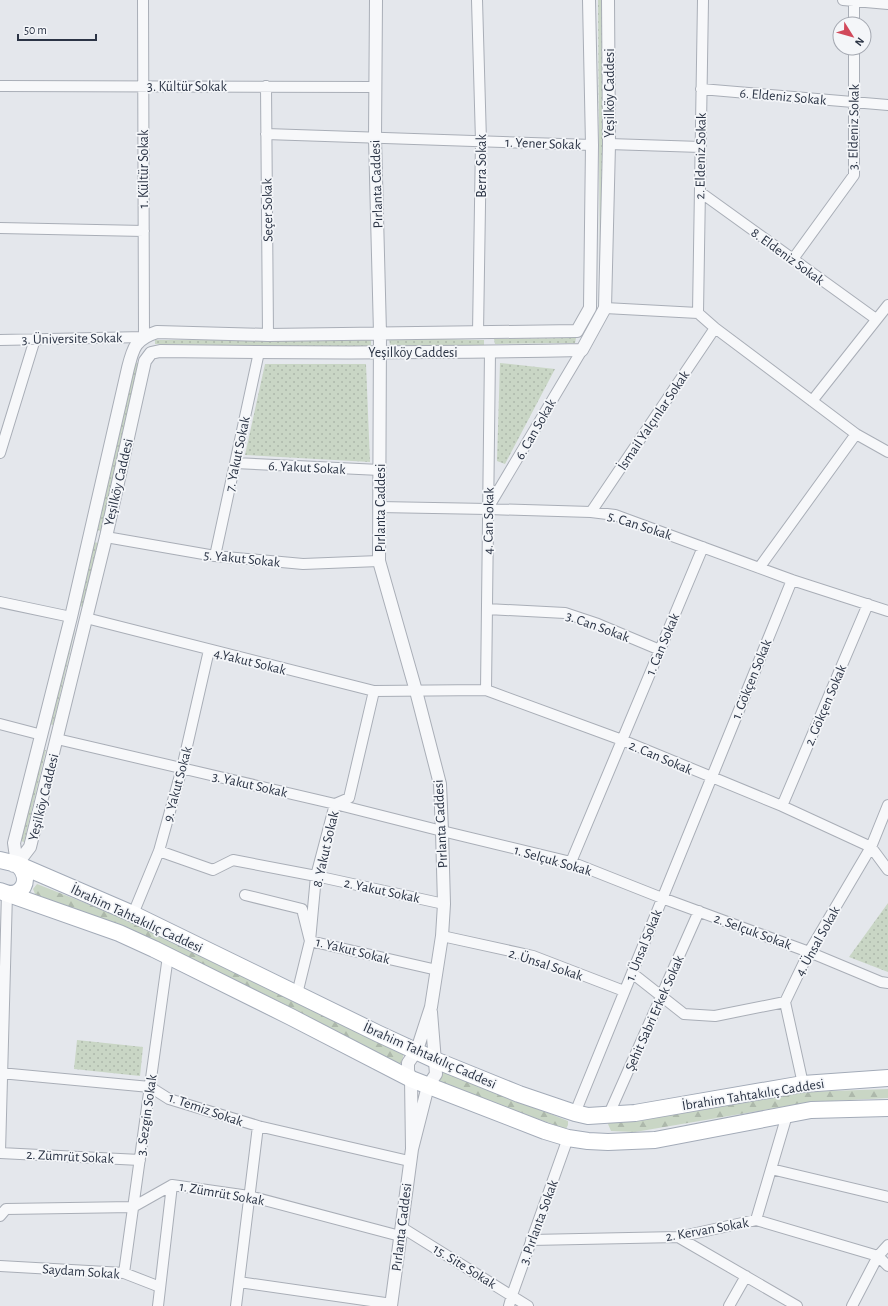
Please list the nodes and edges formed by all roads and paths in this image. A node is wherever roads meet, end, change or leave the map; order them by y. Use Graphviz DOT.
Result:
graph roads {
  1 [pos="143,0"];
  2 [pos="376,0"];
  3 [pos="477,0"];
  4 [pos="589,0"];
  5 [pos="608,0"];
  6 [pos="703,0"];
  7 [pos="842,0"];
  8 [pos="854,1"];
  9 [pos="888,4"];
  10 [pos="854,16"];
  11 [pos="854,56"];
  12 [pos="0,86"];
  13 [pos="143,86"];
  14 [pos="266,86"];
  15 [pos="375,87"];
  16 [pos="702,89"];
  17 [pos="854,102"];
  18 [pos="888,105"];
  19 [pos="266,134"];
  20 [pos="375,138"];
  21 [pos="481,141"];
  22 [pos="609,144"];
  23 [pos="592,145"];
  24 [pos="701,147"];
  25 [pos="700,192"];
  26 [pos="0,228"];
  27 [pos="144,231"];
  28 [pos="792,259"];
  29 [pos="888,305"];
  30 [pos="590,308"];
  31 [pos="605,308"];
  32 [pos="698,313"];
  33 [pos="876,319"];
  34 [pos="715,328"];
  35 [pos="577,331"];
  36 [pos="484,332"];
  37 [pos="380,333"];
  38 [pos="268,335"];
  39 [pos="144,337"];
  40 [pos="35,339"];
  41 [pos="0,340"];
  42 [pos="582,350"];
  43 [pos="259,352"];
  44 [pos="380,352"];
  45 [pos="490,352"];
  46 [pos="151,353"];
  47 [pos="812,402"];
  48 [pos="856,434"];
  49 [pos="888,452"];
  50 [pos="0,453"];
  51 [pos="235,463"];
  52 [pos="380,470"];
  53 [pos="379,507"];
  54 [pos="488,509"];
  55 [pos="591,512"];
  56 [pos="90,534"];
  57 [pos="106,537"];
  58 [pos="703,547"];
  59 [pos="215,556"];
  60 [pos="379,561"];
  61 [pos="759,568"];
  62 [pos="792,580"];
  63 [pos="0,602"];
  64 [pos="868,604"];
  65 [pos="487,609"];
  66 [pos="888,611"];
  67 [pos="71,617"];
  68 [pos="86,618"];
  69 [pos="209,650"];
  70 [pos="660,650"];
  71 [pos="486,690"];
  72 [pos="374,691"];
  73 [pos="416,691"];
  74 [pos="0,724"];
  75 [pos="42,736"];
  76 [pos="57,739"];
  77 [pos="622,740"];
  78 [pos="182,768"];
  79 [pos="710,778"];
  80 [pos="335,804"];
  81 [pos="888,805"];
  82 [pos="782,806"];
  83 [pos="442,831"];
  84 [pos="871,847"];
  85 [pos="159,851"];
  86 [pos="0,860"];
  87 [pos="571,862"];
  88 [pos="17,864"];
  89 [pos="0,868"];
  90 [pos="888,870"];
  91 [pos="316,876"];
  92 [pos="2,891"];
  93 [pos="245,895"];
  94 [pos="662,898"];
  95 [pos="444,904"];
  96 [pos="698,911"];
  97 [pos="134,914"];
  98 [pos="442,936"];
  99 [pos="310,940"];
  100 [pos="809,952"];
  101 [pos="168,956"];
  102 [pos="437,970"];
  103 [pos="632,973"];
  104 [pos="888,983"];
  105 [pos="624,991"];
  106 [pos="297,994"];
  107 [pos="661,996"];
  108 [pos="785,1002"];
  109 [pos="430,1007"];
  110 [pos="416,1050"];
  111 [pos="435,1060"];
  112 [pos="1,1073"];
  113 [pos="888,1078"];
  114 [pos="411,1080"];
  115 [pos="804,1084"];
  116 [pos="428,1086"];
  117 [pos="150,1087"];
  118 [pos="888,1108"];
  119 [pos="575,1113"];
  120 [pos="609,1114"];
  121 [pos="787,1116"];
  122 [pos="258,1126"];
  123 [pos="568,1138"];
  124 [pos="0,1153"];
  125 [pos="411,1155"];
  126 [pos="140,1160"];
  127 [pos="771,1169"];
  128 [pos="172,1185"];
  129 [pos="249,1196"];
  130 [pos="888,1196"];
  131 [pos="133,1207"];
  132 [pos="0,1216"];
  133 [pos="756,1220"];
  134 [pos="401,1232"];
  135 [pos="678,1237"];
  136 [pos="531,1240"];
  137 [pos="888,1245"];
  138 [pos="878,1256"];
  139 [pos="0,1266"];
  140 [pos="888,1266"];
  141 [pos="124,1273"];
  142 [pos="746,1276"];
  143 [pos="239,1282"];
  144 [pos="160,1288"];
  145 [pos="512,1295"];
  146 [pos="392,1305"];
  147 [pos="158,1306"];
  148 [pos="236,1306"];
  149 [pos="509,1306"];
  150 [pos="528,1306"];
  151 [pos="729,1306"];
  152 [pos="797,1306"];
  153 [pos="852,1306"];
  1 -- 13 [label="street, 1. Kültür Sokak"];
  2 -- 15 [label="street, Pırlanta Caddesi"];
  3 -- 21 [label="street, Berra Sokak"];
  4 -- 23 [label="street, Yeşilköy Caddesi"];
  5 -- 22 [label="street, Yeşilköy Caddesi"];
  6 -- 16 [label="street, 2. Eldeniz Sokak"];
  7 -- 8 [label="street"];
  8 -- 9 [label="street"];
  8 -- 10 [label="street"];
  11 -- 17 [label="street, 3. Eldeniz Sokak"];
  12 -- 13 [label="street, 3. Kültür Sokak"];
  13 -- 14 [label="street, 3. Kültür Sokak"];
  13 -- 27 [label="street, 1. Kültür Sokak"];
  14 -- 15 [label="street, 3. Kültür Sokak"];
  14 -- 19 [label="street, Seçer Sokak"];
  15 -- 20 [label="street, Pırlanta Caddesi"];
  16 -- 17 [label="street, 6. Eldeniz Sokak"];
  16 -- 24 [label="street, 2. Eldeniz Sokak"];
  17 -- 18 [label="street, 6. Eldeniz Sokak"];
  17 -- 28 [label="street, 3. Eldeniz Sokak"];
  19 -- 20 [label="street, 1. Yener Sokak"];
  19 -- 38 [label="street, Seçer Sokak"];
  20 -- 21 [label="street, 1. Yener Sokak"];
  20 -- 37 [label="street, Pırlanta Caddesi"];
  21 -- 23 [label="street, 1. Yener Sokak"];
  21 -- 36 [label="street, Berra Sokak"];
  22 -- 24 [label="street"];
  22 -- 31 [label="street, Yeşilköy Caddesi"];
  23 -- 30 [label="street, Yeşilköy Caddesi"];
  24 -- 25 [label="street, 2. Eldeniz Sokak"];
  25 -- 28 [label="street, 8. Eldeniz Sokak"];
  25 -- 32 [label="street, 2. Eldeniz Sokak"];
  26 -- 27 [label="street"];
  27 -- 39 [label="street, 1. Kültür Sokak"];
  28 -- 33 [label="street, 8. Eldeniz Sokak"];
  29 -- 33 [label="street"];
  30 -- 31 [label="street"];
  30 -- 35 [label="street, Yeşilköy Caddesi"];
  31 -- 32 [label="street"];
  31 -- 42 [label="street, Yeşilköy Caddesi"];
  32 -- 34 [label="street"];
  33 -- 47 [label="street"];
  34 -- 47 [label="street"];
  34 -- 55 [label="street, İsmail Yalçınlar Sokak"];
  35 -- 36 [label="street, Yeşilköy Caddesi"];
  35 -- 42 [label="street"];
  36 -- 37 [label="street, Yeşilköy Caddesi"];
  36 -- 45 [label="street"];
  37 -- 38 [label="street, Yeşilköy Caddesi"];
  37 -- 44 [label="street, Pırlanta Caddesi"];
  38 -- 39 [label="street, Yeşilköy Caddesi"];
  39 -- 40 [label="street, 3. Üniversite Sokak"];
  39 -- 46 [label="street"];
  39 -- 56 [label="street, Yeşilköy Caddesi"];
  40 -- 41 [label="street, 3. Üniversite Sokak"];
  40 -- 50 [label="street"];
  42 -- 45 [label="street, Yeşilköy Caddesi"];
  42 -- 54 [label="street, 6. Can Sokak"];
  43 -- 44 [label="street, Yeşilköy Caddesi"];
  43 -- 46 [label="street, Yeşilköy Caddesi"];
  43 -- 51 [label="street, 7. Yakut Sokak"];
  44 -- 45 [label="street, Yeşilköy Caddesi"];
  44 -- 52 [label="street, Pırlanta Caddesi"];
  45 -- 54 [label="street, 4. Can Sokak"];
  46 -- 57 [label="street, Yeşilköy Caddesi"];
  47 -- 48 [label="street"];
  48 -- 49 [label="street"];
  48 -- 61 [label="street"];
  51 -- 52 [label="street, 6. Yakut Sokak"];
  51 -- 59 [label="street, 7. Yakut Sokak"];
  52 -- 53 [label="street, Pırlanta Caddesi"];
  53 -- 54 [label="street, 5. Can Sokak"];
  53 -- 60 [label="street, Pırlanta Caddesi"];
  54 -- 55 [label="street, 5. Can Sokak"];
  54 -- 65 [label="street, 4. Can Sokak"];
  55 -- 58 [label="street, 5. Can Sokak"];
  56 -- 57 [label="street"];
  56 -- 67 [label="street, Yeşilköy Caddesi"];
  57 -- 59 [label="street, 5. Yakut Sokak"];
  57 -- 68 [label="street, Yeşilköy Caddesi"];
  58 -- 61 [label="street, 5. Can Sokak"];
  58 -- 70 [label="street, 1. Can Sokak"];
  59 -- 60 [label="street, 5. Yakut Sokak"];
  60 -- 73 [label="street, Pırlanta Caddesi"];
  61 -- 62 [label="street, 5. Can Sokak"];
  62 -- 64 [label="street, 5. Can Sokak"];
  62 -- 79 [label="street, 1. Gökçen Sokak"];
  63 -- 67 [label="street"];
  64 -- 66 [label="street, 5. Can Sokak"];
  64 -- 82 [label="street, 2. Gökçen Sokak"];
  65 -- 70 [label="street, 3. Can Sokak"];
  65 -- 71 [label="street, 4. Can Sokak"];
  67 -- 68 [label="street"];
  67 -- 75 [label="street, Yeşilköy Caddesi"];
  68 -- 69 [label="street, 4.Yakut Sokak"];
  68 -- 76 [label="street, Yeşilköy Caddesi"];
  69 -- 72 [label="street, 4.Yakut Sokak"];
  69 -- 78 [label="street, 9. Yakut Sokak"];
  70 -- 77 [label="street, 1. Can Sokak"];
  71 -- 73 [label="street, 2. Can Sokak"];
  71 -- 77 [label="street, 2. Can Sokak"];
  72 -- 73 [label="street, 4.Yakut Sokak"];
  72 -- 80 [label="street, 8. Yakut Sokak"];
  73 -- 83 [label="street, Pırlanta Caddesi"];
  74 -- 75 [label="street"];
  75 -- 76 [label="street"];
  75 -- 88 [label="street, Yeşilköy Caddesi"];
  76 -- 78 [label="street, 3. Yakut Sokak"];
  76 -- 88 [label="street, Yeşilköy Caddesi"];
  77 -- 79 [label="street, 2. Can Sokak"];
  77 -- 87 [label="street"];
  78 -- 80 [label="street, 3. Yakut Sokak"];
  78 -- 85 [label="street, 9. Yakut Sokak"];
  79 -- 82 [label="street, 2. Can Sokak"];
  79 -- 94 [label="street, 1. Ünsal Sokak"];
  80 -- 83 [label="street, 3. Yakut Sokak"];
  80 -- 91 [label="street, 8. Yakut Sokak"];
  81 -- 84 [label="street, 4. Ünsal Sokak"];
  82 -- 84 [label="street, 2. Can Sokak"];
  83 -- 87 [label="street, 1. Selçuk Sokak"];
  83 -- 95 [label="street, Pırlanta Caddesi"];
  84 -- 90 [label="street, 2. Can Sokak"];
  84 -- 100 [label="street, 4. Ünsal Sokak"];
  85 -- 91 [label="street, 2. Yakut Sokak"];
  85 -- 97 [label="street, 9. Yakut Sokak"];
  86 -- 88 [label="main road, İbrahim Tahtakılıç Caddesi"];
  87 -- 94 [label="street, 1. Selçuk Sokak"];
  88 -- 89 [label="main road"];
  88 -- 92 [label="main road"];
  88 -- 97 [label="main road, İbrahim Tahtakılıç Caddesi"];
  91 -- 95 [label="street, 2. Yakut Sokak"];
  91 -- 99 [label="street, 8. Yakut Sokak"];
  92 -- 101 [label="main road, İbrahim Tahtakılıç Caddesi"];
  92 -- 112 [label="street"];
  93 -- 99 [label="street, 1. Yakut Sokak"];
  94 -- 96 [label="street, 2. Selçuk Sokak"];
  94 -- 103 [label="street, 1. Ünsal Sokak"];
  95 -- 98 [label="street, Pırlanta Caddesi"];
  96 -- 100 [label="street, 2. Selçuk Sokak"];
  96 -- 107 [label="street, Şehit Sabri Erkek Sokak"];
  97 -- 106 [label="main road, İbrahim Tahtakılıç Caddesi"];
  98 -- 102 [label="street, Pırlanta Caddesi"];
  98 -- 105 [label="street, 2. Ünsal Sokak"];
  99 -- 102 [label="street, 1. Yakut Sokak"];
  99 -- 106 [label="street, 8. Yakut Sokak"];
  100 -- 104 [label="street, 2. Selçuk Sokak"];
  100 -- 108 [label="street, 4. Ünsal Sokak"];
  101 -- 114 [label="main road, İbrahim Tahtakılıç Caddesi"];
  101 -- 117 [label="street, 3. Sezgin Sokak"];
  102 -- 109 [label="street, Pırlanta Caddesi"];
  103 -- 105 [label="street, 1. Ünsal Sokak"];
  103 -- 107 [label="street"];
  105 -- 119 [label="street, 1. Ünsal Sokak"];
  106 -- 110 [label="main road, İbrahim Tahtakılıç Caddesi"];
  107 -- 108 [label="street"];
  107 -- 120 [label="street, Şehit Sabri Erkek Sokak"];
  108 -- 115 [label="street"];
  109 -- 110 [label="street, Pırlanta Caddesi"];
  109 -- 111 [label="street, Pırlanta Caddesi"];
  110 -- 111 [label="main road, İbrahim Tahtakılıç Caddesi"];
  110 -- 114 [label="street, Pırlanta Caddesi"];
  111 -- 116 [label="street, Pırlanta Caddesi"];
  111 -- 119 [label="main road, İbrahim Tahtakılıç Caddesi"];
  112 -- 117 [label="street, 1. Temiz Sokak"];
  112 -- 124 [label="street"];
  113 -- 115 [label="main road, İbrahim Tahtakılıç Caddesi"];
  114 -- 116 [label="main road, İbrahim Tahtakılıç Caddesi"];
  114 -- 125 [label="street, Pırlanta Caddesi"];
  115 -- 120 [label="main road, İbrahim Tahtakılıç Caddesi"];
  116 -- 123 [label="main road, İbrahim Tahtakılıç Caddesi"];
  116 -- 125 [label="street, Pırlanta Caddesi"];
  117 -- 122 [label="street, 1. Temiz Sokak"];
  117 -- 126 [label="street, 3. Sezgin Sokak"];
  118 -- 121 [label="main road, İbrahim Tahtakılıç Caddesi"];
  119 -- 120 [label="main road, İbrahim Tahtakılıç Caddesi"];
  119 -- 123 [label="main road"];
  121 -- 123 [label="main road, İbrahim Tahtakılıç Caddesi"];
  121 -- 127 [label="street"];
  122 -- 125 [label="street, 1. Temiz Sokak"];
  122 -- 129 [label="street"];
  123 -- 136 [label="street, 3. Pırlanta Sokak"];
  124 -- 126 [label="street, 2. Zümrüt Sokak"];
  125 -- 134 [label="street, Pırlanta Caddesi"];
  126 -- 131 [label="street, 3. Sezgin Sokak"];
  127 -- 130 [label="street"];
  127 -- 133 [label="street"];
  128 -- 129 [label="street, 1. Zümrüt Sokak"];
  128 -- 131 [label="street, 1. Zümrüt Sokak"];
  128 -- 144 [label="street"];
  129 -- 134 [label="street, 1. Zümrüt Sokak"];
  129 -- 143 [label="street"];
  131 -- 132 [label="street, 1. Zümrüt Sokak"];
  131 -- 141 [label="street, 3. Sezgin Sokak"];
  133 -- 135 [label="street, 2. Kervan Sokak"];
  133 -- 138 [label="street, 2. Kervan Sokak"];
  134 -- 145 [label="street, 15. Site Sokak"];
  134 -- 146 [label="street, Pırlanta Caddesi"];
  135 -- 136 [label="street, 2. Kervan Sokak"];
  135 -- 142 [label="street"];
  136 -- 145 [label="street, 3. Pırlanta Sokak"];
  137 -- 138 [label="street"];
  138 -- 140 [label="street"];
  138 -- 153 [label="street"];
  139 -- 141 [label="street, Saydam Sokak"];
  141 -- 144 [label="street, Saydam Sokak"];
  142 -- 151 [label="street"];
  142 -- 152 [label="street"];
  143 -- 146 [label="street"];
  143 -- 148 [label="street"];
  144 -- 147 [label="street"];
  145 -- 149 [label="street, 3. Pırlanta Sokak"];
  145 -- 150 [label="street, 15. Site Sokak"];
}
